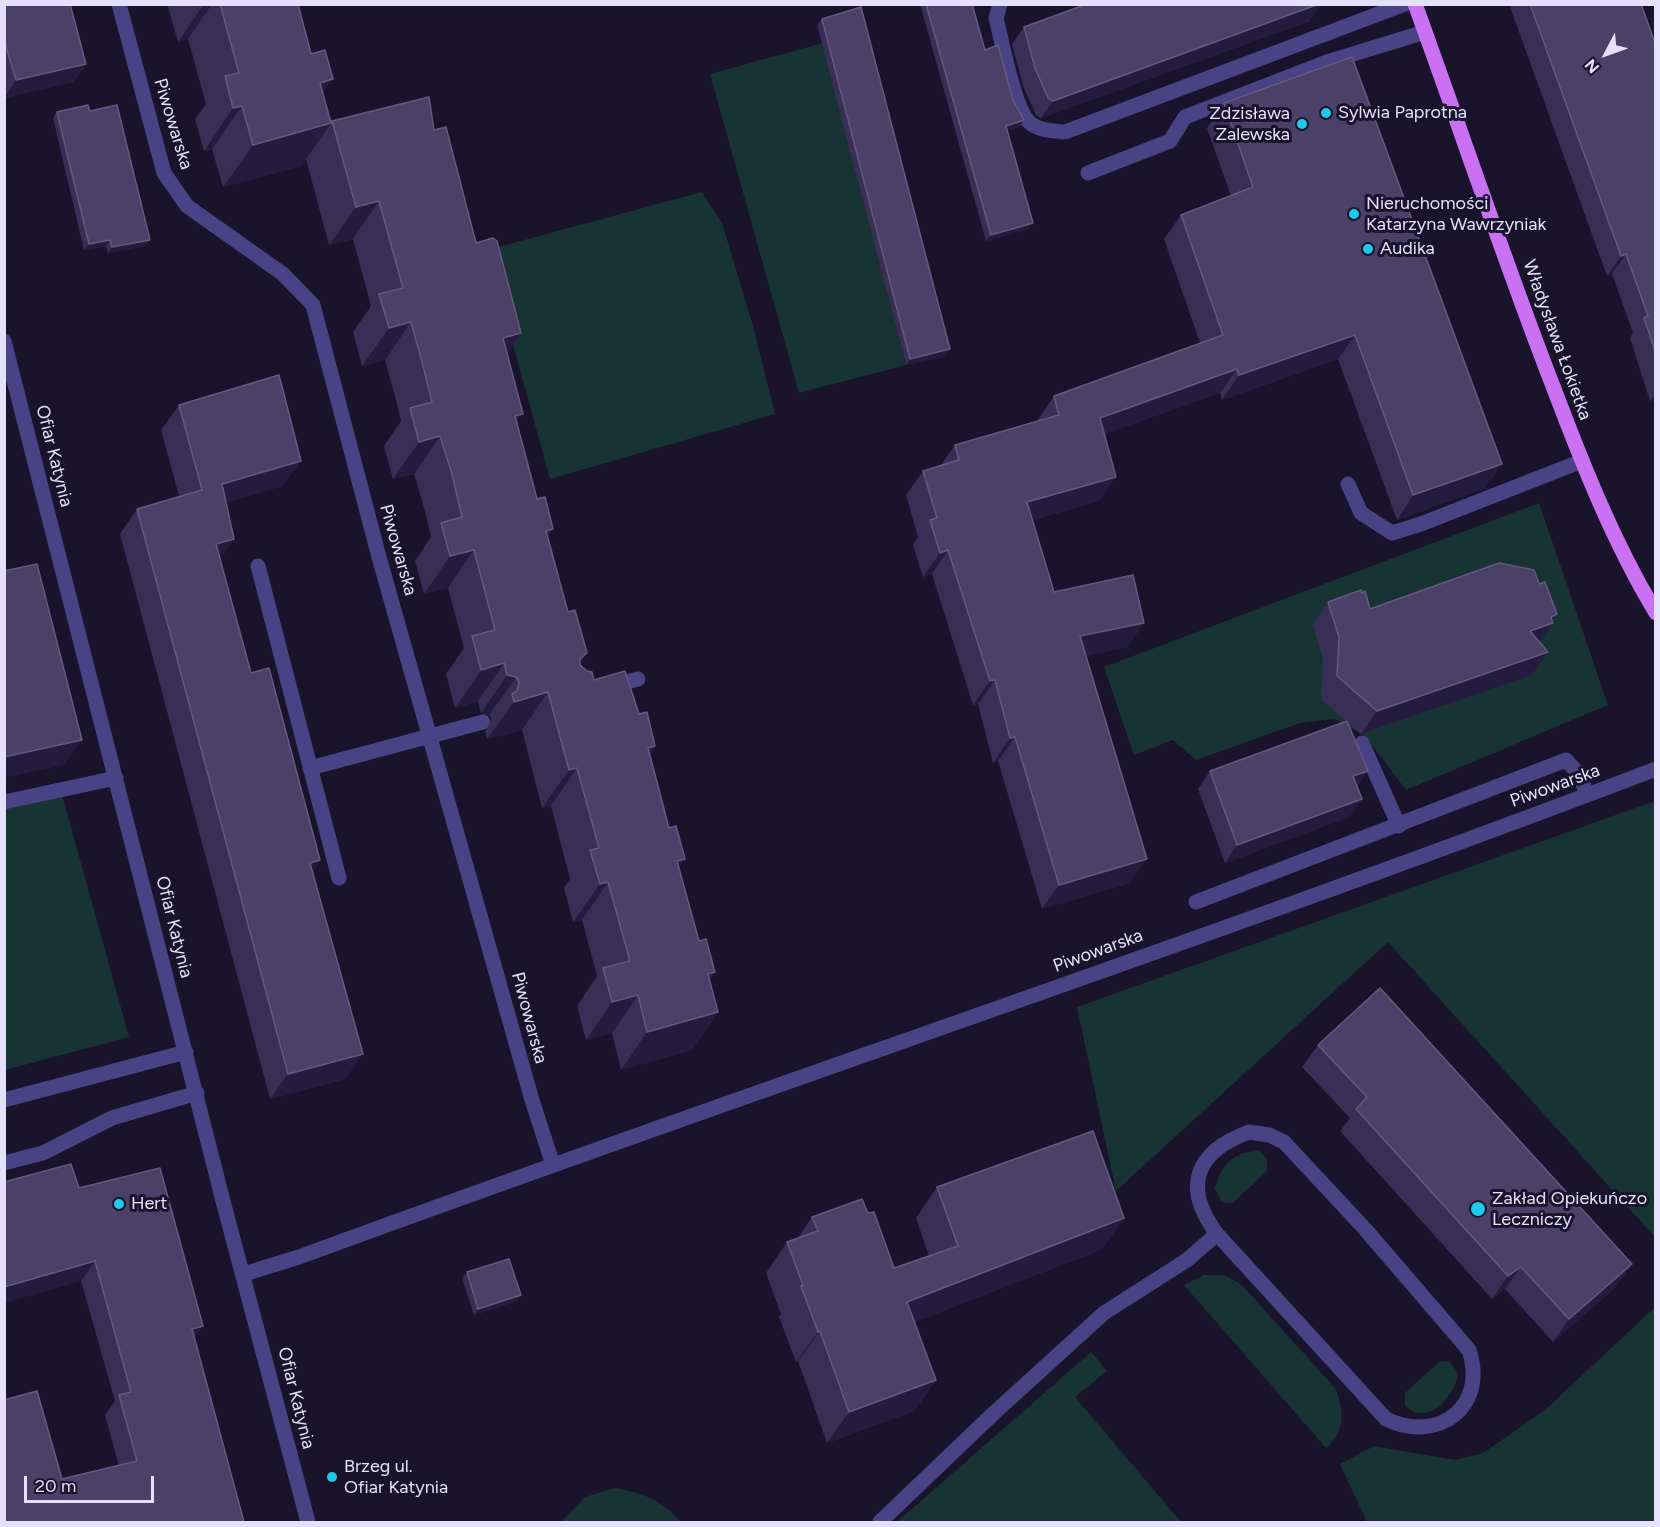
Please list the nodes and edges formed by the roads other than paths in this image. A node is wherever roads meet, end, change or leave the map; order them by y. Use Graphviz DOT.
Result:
graph roads {
  1 [pos="119,4"];
  2 [pos="1000,4"];
  3 [pos="1405,4"];
  4 [pos="1416,4"];
  5 [pos="1425,32"];
  6 [pos="1089,173"];
  7 [pos="4,341"];
  8 [pos="1582,461"];
  9 [pos="1348,484"];
  10 [pos="258,566"];
  11 [pos="1656,613"];
  12 [pos="638,679"];
  13 [pos="595,691"];
  14 [pos="483,722"];
  15 [pos="432,736"];
  16 [pos="1362,742"];
  17 [pos="310,768"];
  18 [pos="1656,769"];
  19 [pos="116,778"];
  20 [pos="1587,794"];
  21 [pos="4,802"];
  22 [pos="1399,826"];
  23 [pos="339,878"];
  24 [pos="1196,902"];
  25 [pos="186,1052"];
  26 [pos="197,1093"];
  27 [pos="4,1100"];
  28 [pos="4,1163"];
  29 [pos="553,1165"];
  30 [pos="1217,1234"];
  31 [pos="244,1274"];
  32 [pos="308,1522"];
  33 [pos="880,1522"];
  1 -- 15 [label="street, Piwowarska"];
  2 -- 3 [label="street"];
  4 -- 5 [label="main road, Władysława Łokietka"];
  5 -- 6 [label="street"];
  5 -- 8 [label="main road, Władysława Łokietka"];
  7 -- 19 [label="street, Ofiar Katynia"];
  8 -- 9 [label="street"];
  8 -- 11 [label="main road, Władysława Łokietka"];
  10 -- 17 [label="street"];
  12 -- 13 [label="street"];
  14 -- 15 [label="street"];
  15 -- 17 [label="street"];
  15 -- 29 [label="street, Piwowarska"];
  16 -- 22 [label="street"];
  17 -- 23 [label="street"];
  18 -- 20 [label="street, Piwowarska"];
  19 -- 21 [label="street"];
  19 -- 25 [label="street, Ofiar Katynia"];
  20 -- 22 [label="street"];
  20 -- 29 [label="street, Piwowarska"];
  22 -- 24 [label="street"];
  25 -- 26 [label="street, Ofiar Katynia"];
  25 -- 27 [label="street"];
  26 -- 28 [label="street"];
  26 -- 31 [label="street, Ofiar Katynia"];
  29 -- 31 [label="street, Piwowarska"];
  30 -- 30 [label="street"];
  30 -- 33 [label="street"];
  31 -- 32 [label="street, Ofiar Katynia"];
}
